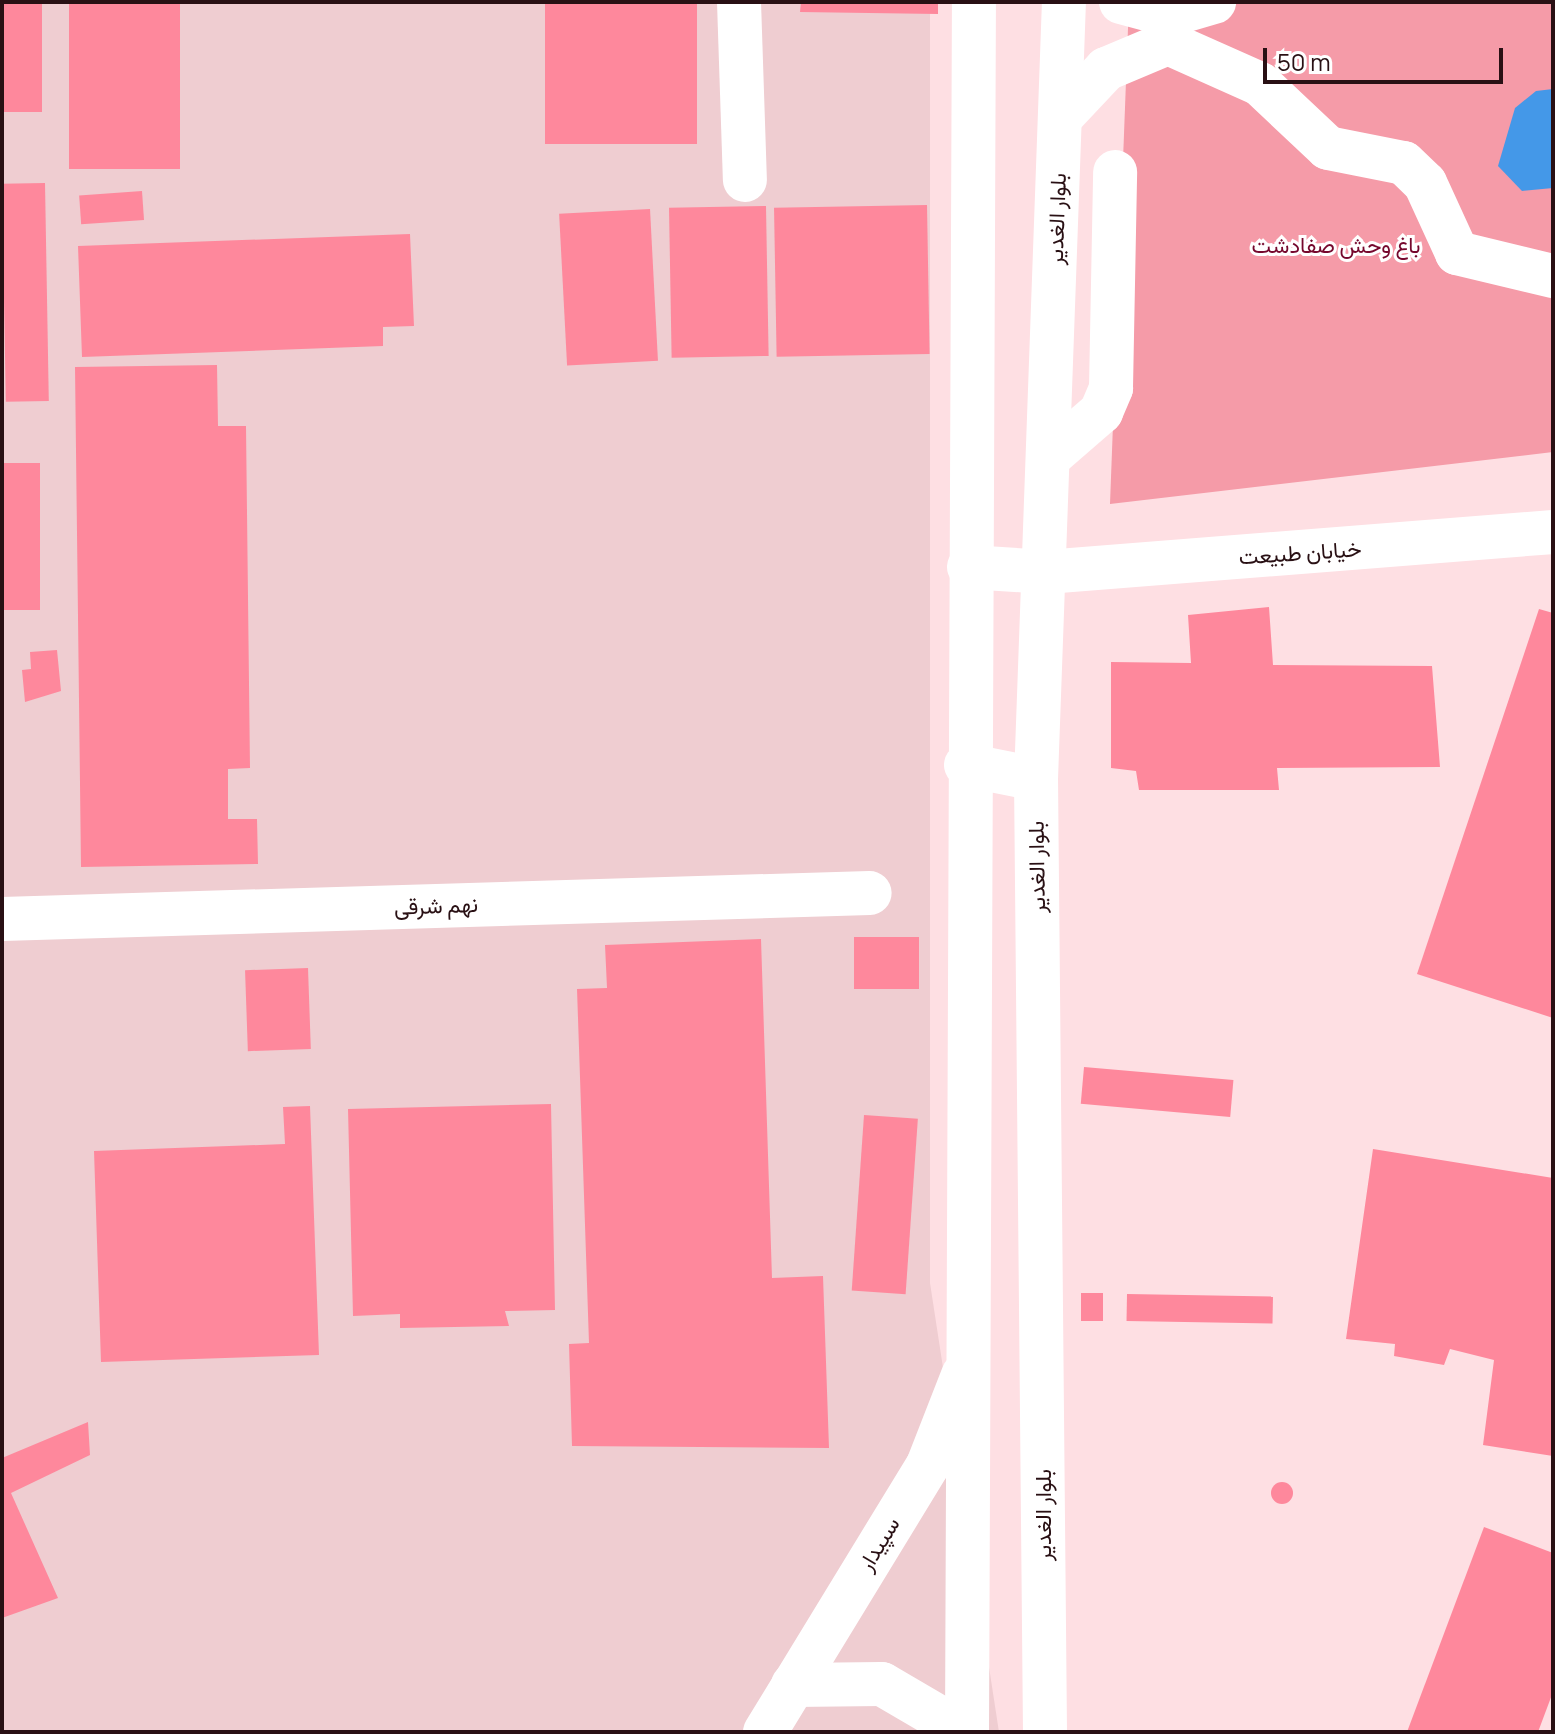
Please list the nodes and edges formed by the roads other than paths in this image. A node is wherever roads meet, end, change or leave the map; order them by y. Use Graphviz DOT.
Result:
graph roads {
  1 [pos="739,2"];
  2 [pos="974,2"];
  3 [pos="1064,2"];
  4 [pos="1121,2"];
  5 [pos="1214,2"];
  6 [pos="1061,117"];
  7 [pos="1115,172"];
  8 [pos="745,180"];
  9 [pos="1553,276"];
  10 [pos="1049,457"];
  11 [pos="1553,532"];
  12 [pos="969,567"];
  13 [pos="1046,572"];
  14 [pos="966,765"];
  15 [pos="1036,779"];
  16 [pos="870,893"];
  17 [pos="2,919"];
  18 [pos="974,1346"];
  19 [pos="793,1685"];
  20 [pos="765,1732"];
  21 [pos="788,1732"];
  22 [pos="966,1732"];
  23 [pos="1045,1732"];
  1 -- 8 [label="street"];
  2 -- 12 [label="street"];
  3 -- 6 [label="street, بلوار الغدیر"];
  4 -- 5 [label="street"];
  6 -- 9 [label="street"];
  6 -- 10 [label="street, بلوار الغدیر"];
  7 -- 10 [label="street"];
  10 -- 13 [label="street, بلوار الغدیر"];
  11 -- 13 [label="street, خیابان طبیعت"];
  12 -- 13 [label="street, خیابان طبیعت"];
  12 -- 14 [label="street"];
  13 -- 15 [label="street, بلوار الغدیر"];
  14 -- 15 [label="street"];
  14 -- 18 [label="street"];
  15 -- 23 [label="street, بلوار الغدیر"];
  16 -- 17 [label="street, نهم شرقی"];
  18 -- 19 [label="street, سپیدار"];
  18 -- 22 [label="street"];
  19 -- 20 [label="street, سپیدار"];
  19 -- 21 [label="street"];
  19 -- 22 [label="street"];
}
